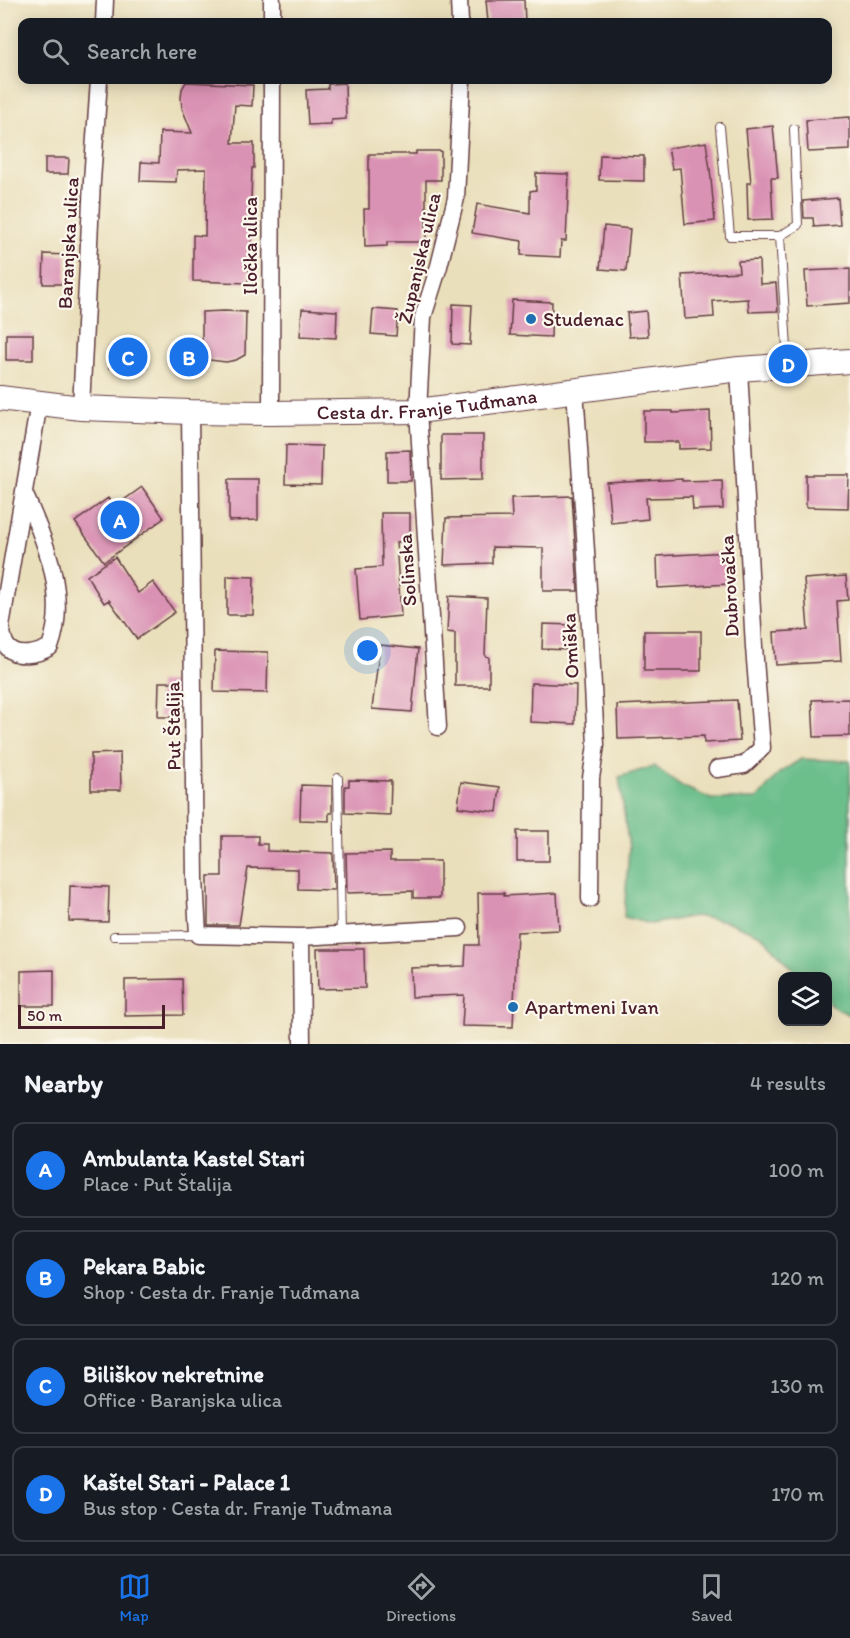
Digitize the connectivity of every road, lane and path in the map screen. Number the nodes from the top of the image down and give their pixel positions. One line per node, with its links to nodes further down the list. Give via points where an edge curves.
1 (105, 0): 4 (street)
2 (272, 0): 5 (street)
3 (459, 0): 6 (street)
4 (104, 18)
5 (272, 18)
6 (460, 18)
7 (99, 84): 19 (street, Baranjska ulica)
8 (272, 84): 22 (street, Iločka ulica)
9 (462, 84): 20 (street, Županjska ulica, via 456,198 423,317)
10 (720, 127): 12 (lane, via 730,236)
11 (794, 129): 12 (lane, via 798,225)
12 (780, 236): 14 (lane)
13 (850, 361): 14 (main road, Cesta dr. Franje Tuđmana)
14 (788, 364): 15 (main road, Cesta dr. Franje Tuđmana)
15 (739, 369): 16 (main road, Cesta dr. Franje Tuđmana); 25 (street, Dubrovačka, via 762,748 744,765)
16 (575, 390): 20 (main road, Cesta dr. Franje Tuđmana); 27 (street, Omiška, via 596,744 591,778)
17 (0, 398): 18 (main road, Cesta dr. Franje Tuđmana)
18 (39, 403): 19 (main road, Cesta dr. Franje Tuđmana); 23 (street)
19 (81, 408): 21 (main road, Cesta dr. Franje Tuđmana)
20 (418, 411): 22 (main road, Cesta dr. Franje Tuđmana); 24 (street, Solinska)
21 (190, 412): 22 (main road, Cesta dr. Franje Tuđmana); 29 (street, Put Štalija)
22 (271, 413)
23 (24, 493): 23 (street, via 1,626 6,646 21,654 38,654 50,647 56,631 56,590 46,547)
24 (438, 727)
25 (717, 769)
26 (338, 778): 30 (lane)
27 (590, 899)
28 (459, 928): 30 (street)
29 (198, 935): 31 (lane); 32 (street)
30 (341, 935): 32 (street)
31 (114, 936)
32 (302, 937): 33 (street)
33 (302, 1044)

